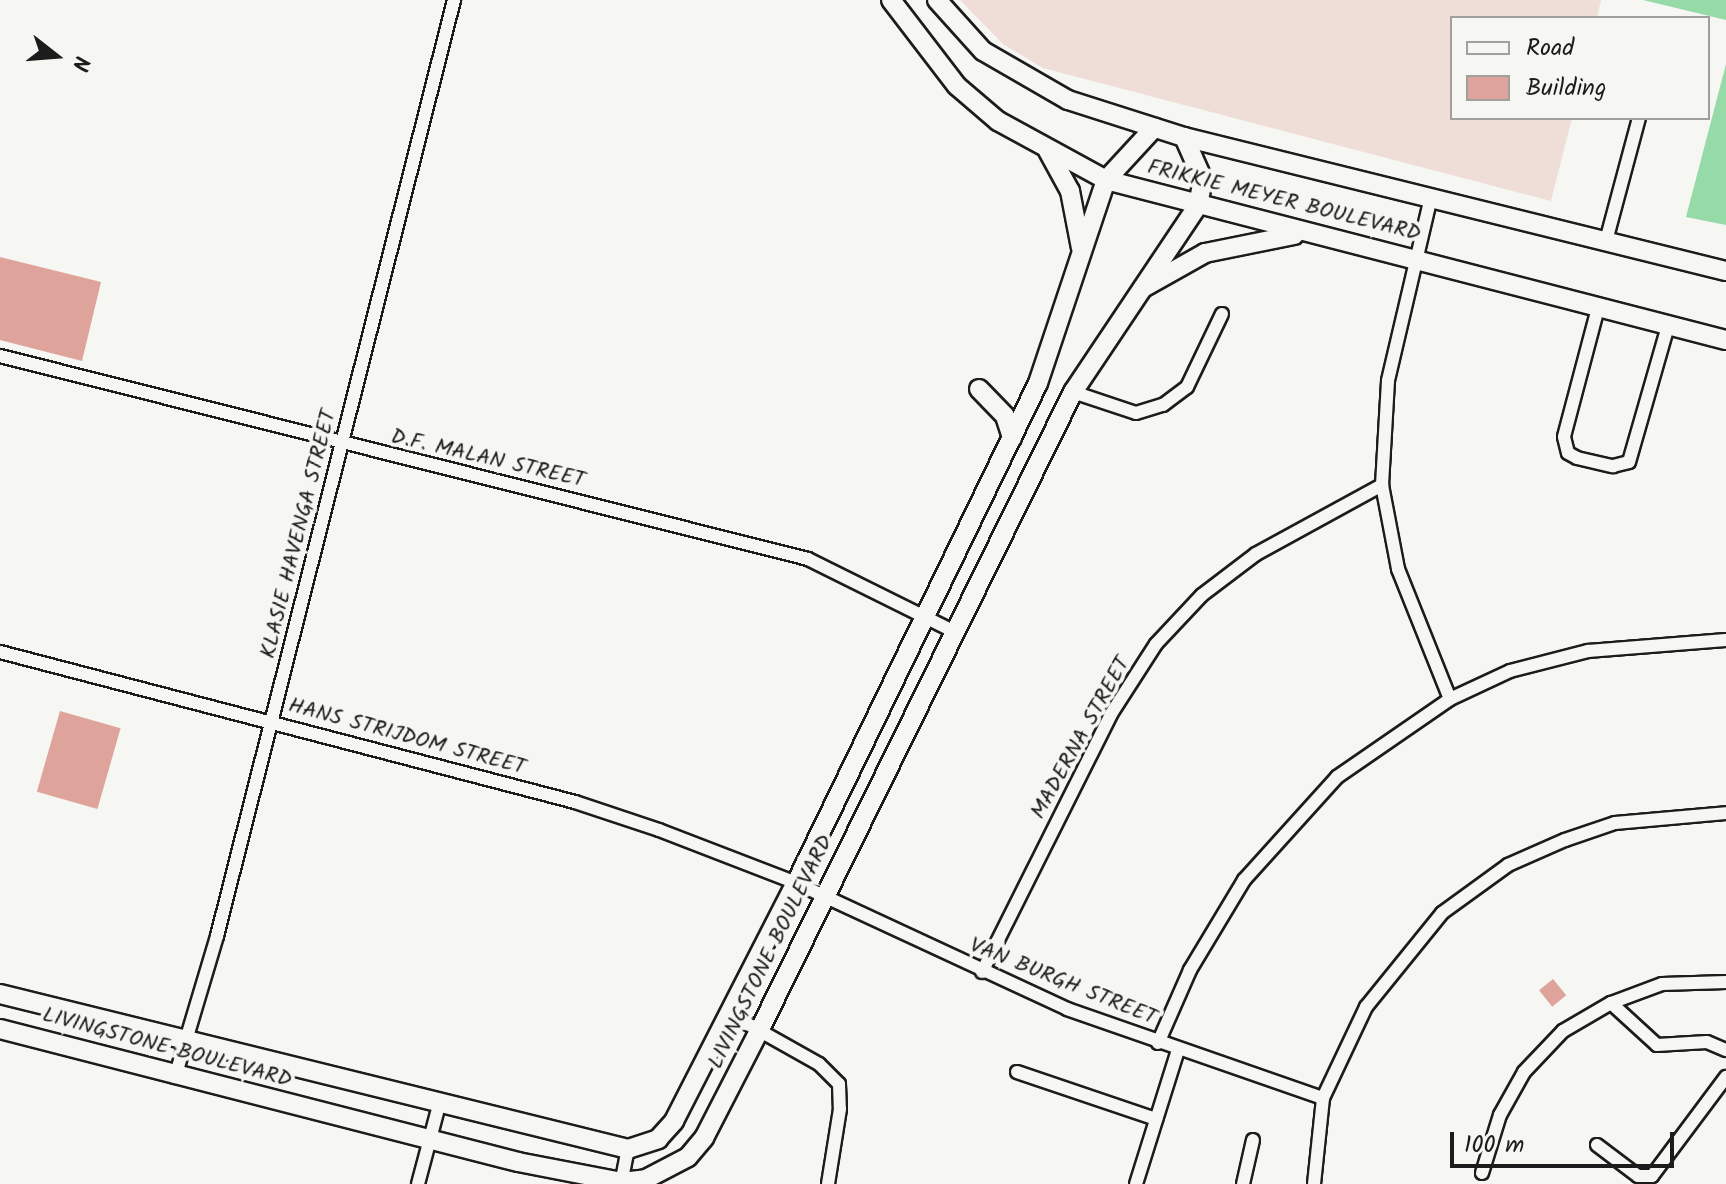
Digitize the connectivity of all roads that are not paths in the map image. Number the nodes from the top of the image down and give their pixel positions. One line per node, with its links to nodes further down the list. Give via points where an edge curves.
1 (454, 0): 25 (street, KLASIE HAVENGA STREET)
2 (891, 0): 7 (street, FRIKKIE MEYER BOULEVARD, via 957,86 998,121)
3 (937, 0): 5 (street, FRIKKIE MEYER BOULEVARD, via 983,51 1022,77 1068,100)
4 (1638, 120): 12 (street)
5 (1154, 128): 6 (street, FRIKKIE MEYER BOULEVARD); 8 (street, LIVINGSTONE BOULEVARD)
6 (1184, 137): 9 (street, FRIKKIE MEYER BOULEVARD); 10 (street, via 1203,180)
7 (1048, 151): 8 (street, FRIKKIE MEYER BOULEVARD); 13 (street, via 1070,191)
8 (1106, 180): 10 (street, FRIKKIE MEYER BOULEVARD); 13 (street, LIVINGSTONE BOULEVARD)
9 (1431, 197): 12 (street, FRIKKIE MEYER BOULEVARD); 14 (street)
10 (1198, 205): 11 (street, FRIKKIE MEYER BOULEVARD); 16 (street, LIVINGSTONE BOULEVARD)
11 (1305, 233): 14 (street, FRIKKIE MEYER BOULEVARD); 16 (street, via 1205,253)
12 (1606, 241): 15 (street, FRIKKIE MEYER BOULEVARD)
13 (1082, 255): 24 (street, LIVINGSTONE BOULEVARD, via 1038,383)
14 (1417, 261): 17 (street, FRIKKIE MEYER BOULEVARD); 26 (street, via 1388,381)
15 (1726, 271)
16 (1134, 294): 23 (street, LIVINGSTONE BOULEVARD)
17 (1598, 308): 19 (street, FRIKKIE MEYER BOULEVARD); 19 (street, via 1564,437 1568,453 1577,458 1613,466 1629,462)
18 (1222, 314): 23 (street, via 1187,387 1163,405 1136,413)
19 (1668, 326): 20 (street, FRIKKIE MEYER BOULEVARD)
20 (1726, 340)
21 (0, 356): 25 (street, D.F. MALAN STREET)
22 (979, 389): 24 (street, via 1005,416)
23 (1073, 392): 28 (street, LIVINGSTONE BOULEVARD)
24 (1012, 438): 27 (street, LIVINGSTONE BOULEVARD)
25 (342, 446): 27 (street, D.F. MALAN STREET, via 808,559); 32 (street, KLASIE HAVENGA STREET)
26 (1382, 485): 31 (street, via 1398,569); 36 (street, MADERNA STREET, via 1256,554 1202,595 1156,644 1111,714)
27 (924, 618): 28 (street, D.F. MALAN STREET); 34 (street, LIVINGSTONE BOULEVARD)
28 (955, 632): 35 (street, LIVINGSTONE BOULEVARD)
29 (1726, 640): 31 (street, via 1588,651 1510,671)
30 (0, 652): 32 (street, HANS STRIJDOM STREET)
31 (1450, 699): 44 (street, via 1337,777 1244,880 1190,970)
32 (272, 722): 34 (street, HANS STRIJDOM STREET, via 575,802); 43 (street, KLASIE HAVENGA STREET)
33 (1726, 813): 50 (street, via 1615,823 1508,865 1442,913 1366,1007)
34 (796, 883): 35 (street, VAN BURGH STREET); 40 (street, LIVINGSTONE BOULEVARD)
35 (825, 897): 36 (street, VAN BURGH STREET); 42 (street, LIVINGSTONE BOULEVARD)
36 (982, 972): 44 (street, VAN BURGH STREET)
37 (1726, 982): 39 (street, via 1662,984)
38 (0, 994): 43 (street, LIVINGSTONE BOULEVARD)
39 (1611, 1003): 46 (street, via 1657,1045 1707,1042); 57 (street, via 1563,1031 1524,1072 1500,1115)
40 (730, 1014): 42 (street); 56 (street, LIVINGSTONE BOULEVARD, via 666,1132)
41 (0, 1029): 48 (street, LIVINGSTONE BOULEVARD)
42 (760, 1029): 58 (street, LIVINGSTONE BOULEVARD, via 704,1138 688,1157 646,1179); 60 (street, via 819,1064 839,1084)
43 (189, 1042): 48 (street, KLASIE HAVENGA STREET); 51 (street, LIVINGSTONE BOULEVARD)
44 (1158, 1043): 45 (street, VAN BURGH STREET)
45 (1178, 1050): 50 (street, VAN BURGH STREET); 52 (street)
46 (1726, 1050)
47 (1017, 1072): 52 (street)
48 (175, 1077): 53 (street, LIVINGSTONE BOULEVARD)
49 (1726, 1077): 55 (street, via 1652,1176 1638,1176)
50 (1323, 1098): 63 (street)
51 (439, 1105): 53 (street); 56 (street, LIVINGSTONE BOULEVARD)
52 (1156, 1119): 61 (street)
53 (429, 1139): 58 (street, LIVINGSTONE BOULEVARD); 59 (street)
54 (1253, 1140): 62 (street)
55 (1597, 1145)
56 (628, 1149): 58 (street)
57 (1482, 1173)
58 (622, 1183)
59 (418, 1184)
60 (828, 1184)
61 (1136, 1184)
62 (1243, 1184)
63 (1314, 1184)

